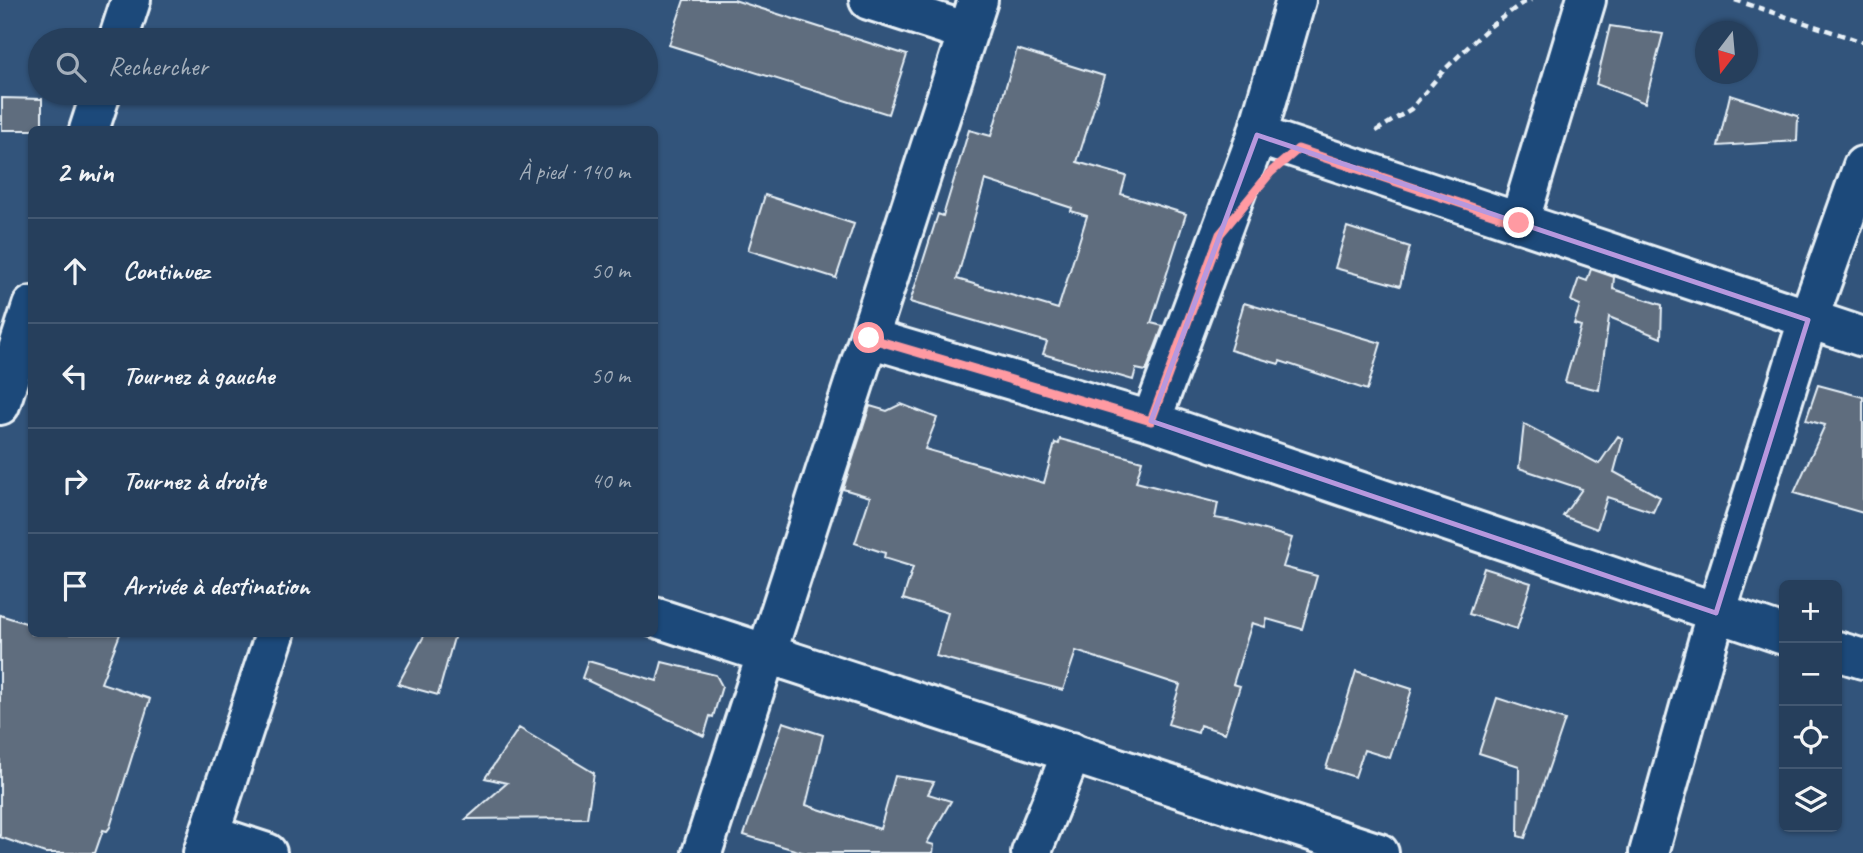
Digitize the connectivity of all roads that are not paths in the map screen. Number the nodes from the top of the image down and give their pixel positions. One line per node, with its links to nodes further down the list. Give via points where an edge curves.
1 (131, 0): 6 (street)
2 (869, 0): 5 (street)
3 (1296, 0): 9 (street)
4 (1586, 0): 11 (street)
5 (973, 16): 15 (street)
6 (122, 28)
7 (96, 105): 8 (street)
8 (90, 126)
9 (1257, 135): 11 (street); 18 (street)
10 (1863, 166): 13 (street)
11 (1519, 223): 13 (street)
12 (28, 318): 16 (street)
13 (1808, 320): 14 (street); 19 (street)
14 (1863, 337)
15 (869, 338): 18 (street); 23 (street)
16 (0, 404): 17 (street)
17 (28, 413)
18 (1151, 421): 19 (street)
19 (1716, 613): 21 (street); 32 (street)
20 (658, 618): 23 (street)
21 (1779, 633)
22 (274, 637): 27 (street)
23 (767, 653): 26 (street); 29 (street)
24 (1842, 653): 25 (street)
25 (1863, 659)
26 (1072, 752): 30 (street); 31 (street)
27 (206, 844): 28 (street)
28 (267, 853)
29 (702, 853)
30 (1031, 853)
31 (1379, 853)
32 (1649, 853)

